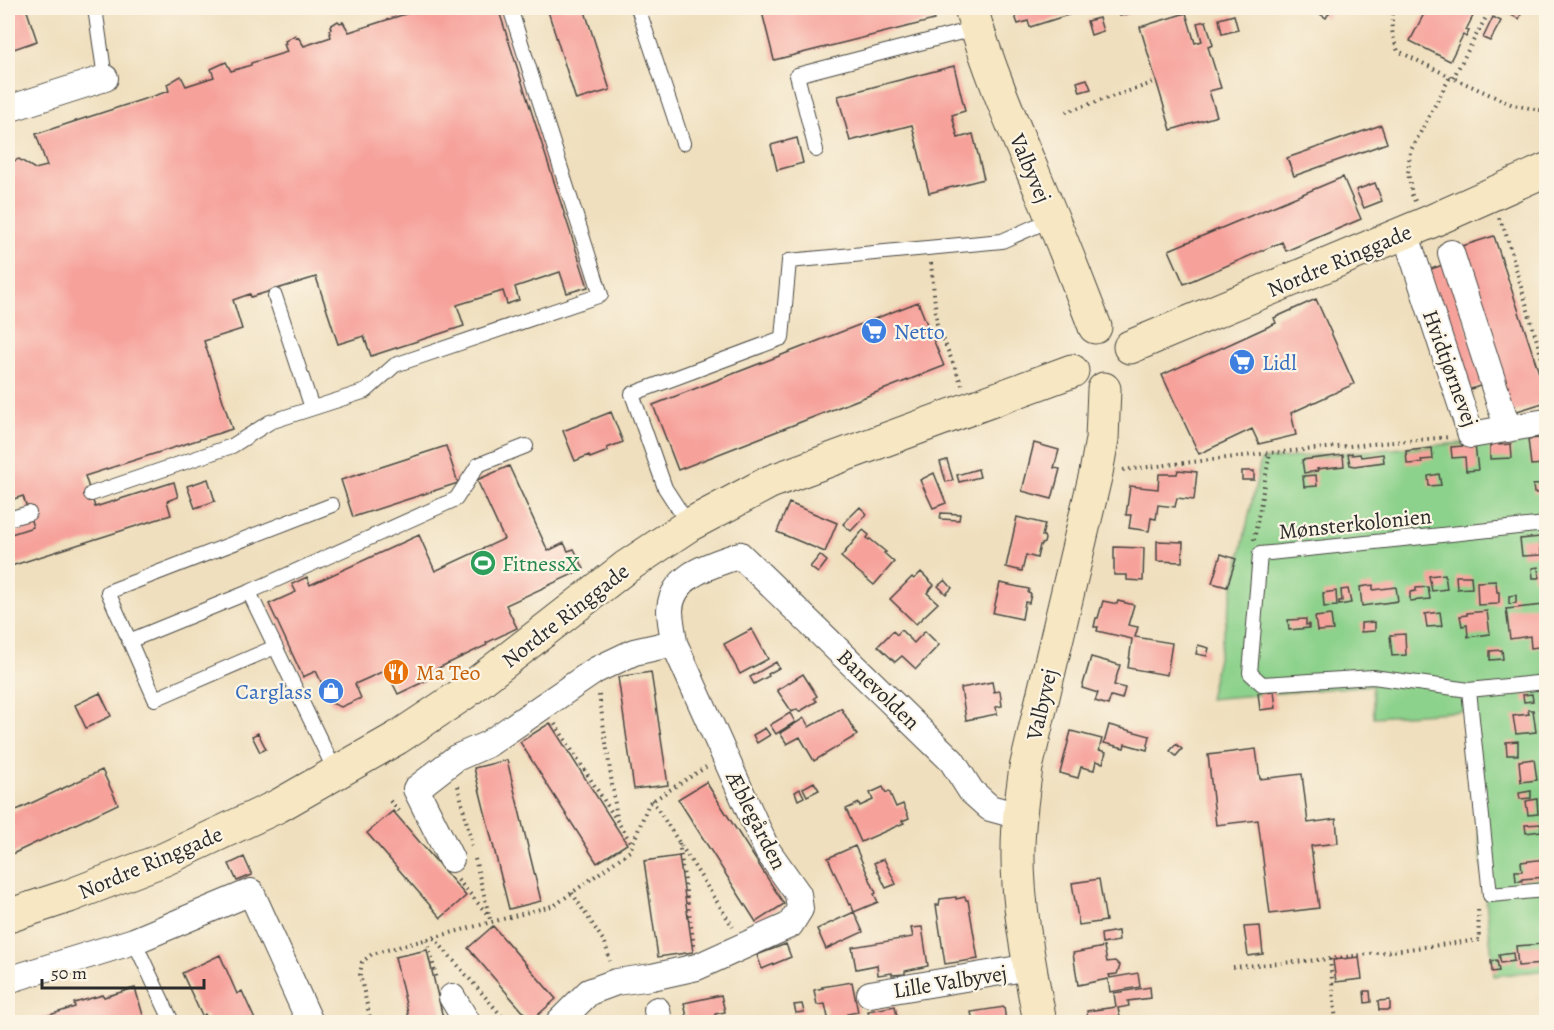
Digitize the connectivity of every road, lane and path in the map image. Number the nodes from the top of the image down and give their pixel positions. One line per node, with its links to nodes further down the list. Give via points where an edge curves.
1 (95, 8): 8 (lane)
2 (510, 8): 27 (lane, via 602,295 395,365 366,391)
3 (638, 8): 13 (lane)
4 (1395, 8): 7 (path, via 1392,36 1398,51)
5 (1491, 8): 7 (path)
6 (974, 18): 14 (lane, via 797,75); 16 (street, Valbyvej)
7 (1452, 77): 11 (path, via 1513,105); 17 (path, via 1410,152 1407,173)
8 (105, 78): 10 (street)
9 (1153, 83): 12 (path)
10 (8, 109)
11 (1546, 111)
12 (1066, 112)
13 (683, 143)
14 (816, 150)
15 (1546, 170): 17 (street, Nordre Ringgade)
16 (1052, 219): 19 (lane, via 1002,241); 22 (street, Valbyvej)
17 (1415, 228): 23 (street, Nordre Ringgade); 31 (street, Hvidtjørnevej)
18 (1505, 231): 25 (path)
19 (929, 248): 28 (path, via 937,324); 40 (lane, via 789,261 782,338 632,394 665,488)
20 (1451, 253): 30 (street)
21 (275, 296): 27 (lane)
22 (1095, 327): 23 (street, via 1113,329 1124,336); 24 (street, via 1072,343)
23 (1130, 347): 26 (street, via 1132,361 1127,374)
24 (1072, 371): 26 (street, via 1085,385); 28 (street, Nordre Ringgade)
25 (1546, 372)
26 (1104, 389): 34 (street, Valbyvej)
27 (312, 408): 35 (lane, via 270,422 232,446)
28 (972, 408): 40 (street, Nordre Ringgade, via 770,482)
29 (1546, 422): 30 (street, Hvidtjørnevej)
30 (1508, 429): 31 (street, Hvidtjørnevej)
31 (1471, 435): 33 (path)
32 (526, 446): 43 (lane, via 478,465 456,499)
33 (1270, 453): 34 (path); 41 (path, via 1254,540)
34 (1096, 473): 54 (street, Valbyvej, via 1026,768)
35 (91, 494)
36 (332, 505): 44 (lane, via 108,592)
37 (29, 513): 38 (lane)
38 (8, 519)
39 (1546, 524): 41 (lane, Mønsterkolonien)
40 (689, 525): 52 (street, Nordre Ringgade, via 626,567 463,694)
41 (1260, 554): 49 (lane, Mønsterkolonien, via 1250,673 1262,684 1373,677)
42 (740, 555): 45 (street, Æblegården, via 681,582 671,601); 54 (street, Banevolden, via 952,761 971,791 990,808)
43 (249, 592): 44 (lane); 46 (lane)
44 (129, 641): 46 (lane, via 155,699)
45 (674, 643): 47 (street, via 634,652); 51 (street, Æblegården)
46 (275, 647): 52 (lane)
47 (596, 670): 50 (street); 55 (path)
48 (1546, 682): 49 (lane, Mønsterkolonien)
49 (1469, 690): 61 (lane)
50 (544, 706): 55 (path); 58 (street, via 488,744 456,758 416,789)
51 (725, 755): 53 (path); 64 (street, Æblegården, via 767,850 798,894 800,909 790,925)
52 (336, 773): 62 (street, Nordre Ringgade, via 278,806 165,859)
53 (652, 800): 56 (path); 57 (path)
54 (1019, 816): 67 (street, Valbyvej, via 1020,897)
55 (618, 822): 57 (path)
56 (679, 841): 64 (path); 66 (path)
57 (632, 845): 60 (path, via 630,851)
58 (451, 859)
59 (1546, 890): 61 (lane)
60 (572, 893): 70 (path, via 605,943); 75 (path, via 555,905 372,954 362,962 360,975)
61 (1490, 895): 65 (path, via 1478,896 1479,940)
62 (8, 916)
63 (134, 942): 69 (street); 73 (lane); 74 (street, via 251,892)
64 (745, 945): 66 (street, Æblegården)
65 (1330, 959): 68 (path); 79 (path)
66 (697, 967): 70 (street, Æblegården)
67 (1030, 967): 71 (street, Lille Valbyvej); 78 (street, Valbyvej)
68 (1233, 967)
69 (8, 980)
70 (616, 982): 77 (street, Æblegården, via 589,992)
71 (870, 994)
72 (452, 997): 76 (street)
73 (172, 1023)
74 (310, 1023)
75 (372, 1023)
76 (467, 1023)
77 (559, 1023)
78 (1040, 1023)
79 (1336, 1023)

